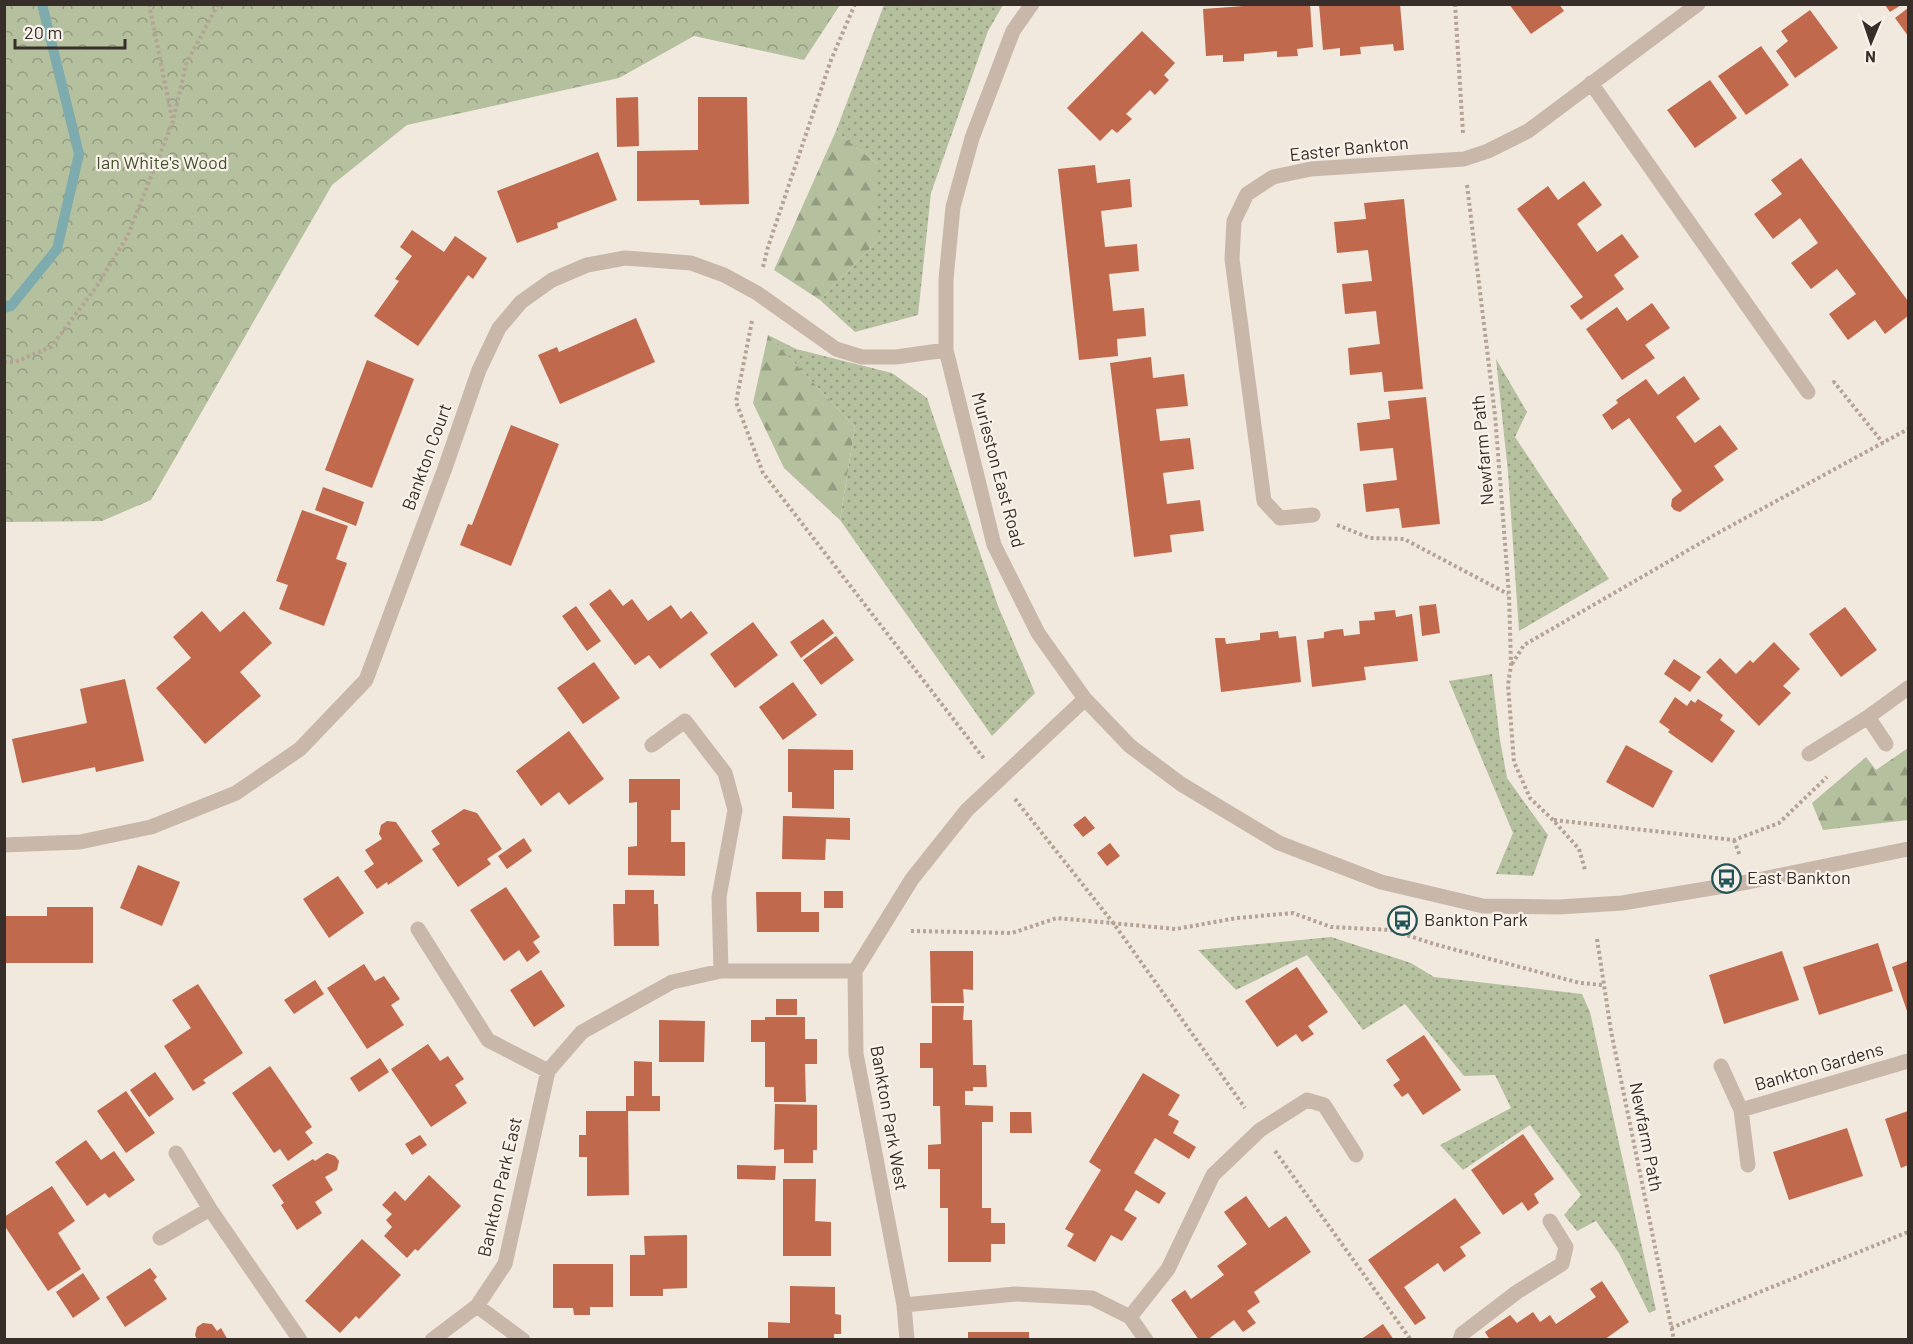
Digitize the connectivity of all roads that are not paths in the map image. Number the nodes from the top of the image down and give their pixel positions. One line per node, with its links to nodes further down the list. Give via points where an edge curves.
1 (1032, 4): 4 (street, Murieston East Road, via 1013,31 976,128 953,207 946,279)
2 (1698, 4): 3 (street, Easter Bankton)
3 (1591, 83): 5 (street); 6 (street, Easter Bankton, via 1528,131 1464,159 1311,169 1273,177 1247,194 1234,221 1232,259 1264,501 1280,518)
4 (946, 350): 8 (street, Murieston East Road, via 994,545 1038,633); 13 (street, Bankton Court, via 862,357 836,349 757,293 691,263 625,258 586,265 552,280 520,302 499,328 479,370 366,680 300,749 236,793 151,827 80,842)
5 (1808, 392)
6 (1313, 515)
7 (1908, 688): 9 (street)
8 (1085, 699): 14 (street, Murieston East Road, via 1130,746 1173,778 1279,843 1381,882 1483,906 1622,903); 17 (street, via 967,810 912,879)
9 (1868, 717): 10 (street); 12 (street)
10 (1886, 744)
11 (652, 745): 16 (street, via 685,721 725,773 735,810 719,897)
12 (1809, 754)
13 (4, 845)
14 (1908, 849)
15 (418, 928): 20 (street, via 488,1040)
16 (721, 971): 17 (street, Bankton Park East); 20 (street, Bankton Park East, via 672,982 582,1032)
17 (855, 971): 29 (street, Bankton Park West, via 856,1054)
18 (1908, 1061): 21 (street, Bankton Gardens)
19 (1720, 1066): 21 (street, Bankton Gardens)
20 (548, 1071): 28 (street, Bankton Park East, via 504,1264)
21 (1741, 1110): 24 (street, Bankton Gardens)
22 (176, 1153): 25 (street)
23 (1356, 1155): 30 (street, via 1324,1105 1307,1100 1260,1130 1213,1175 1167,1269)
24 (1748, 1165)
25 (210, 1209): 27 (street); 31 (street)
26 (1550, 1221): 36 (street, via 1566,1247 1562,1264 1517,1292 1462,1334)
27 (160, 1238)
28 (477, 1305): 32 (street, Bankton Park East); 33 (street)
29 (904, 1305): 30 (street, via 1015,1294 1092,1298); 34 (street, Bankton Park West)
30 (1130, 1317): 35 (street)
31 (300, 1340)
32 (432, 1340)
33 (523, 1340)
34 (907, 1340)
35 (1146, 1340)
36 (1460, 1340)

